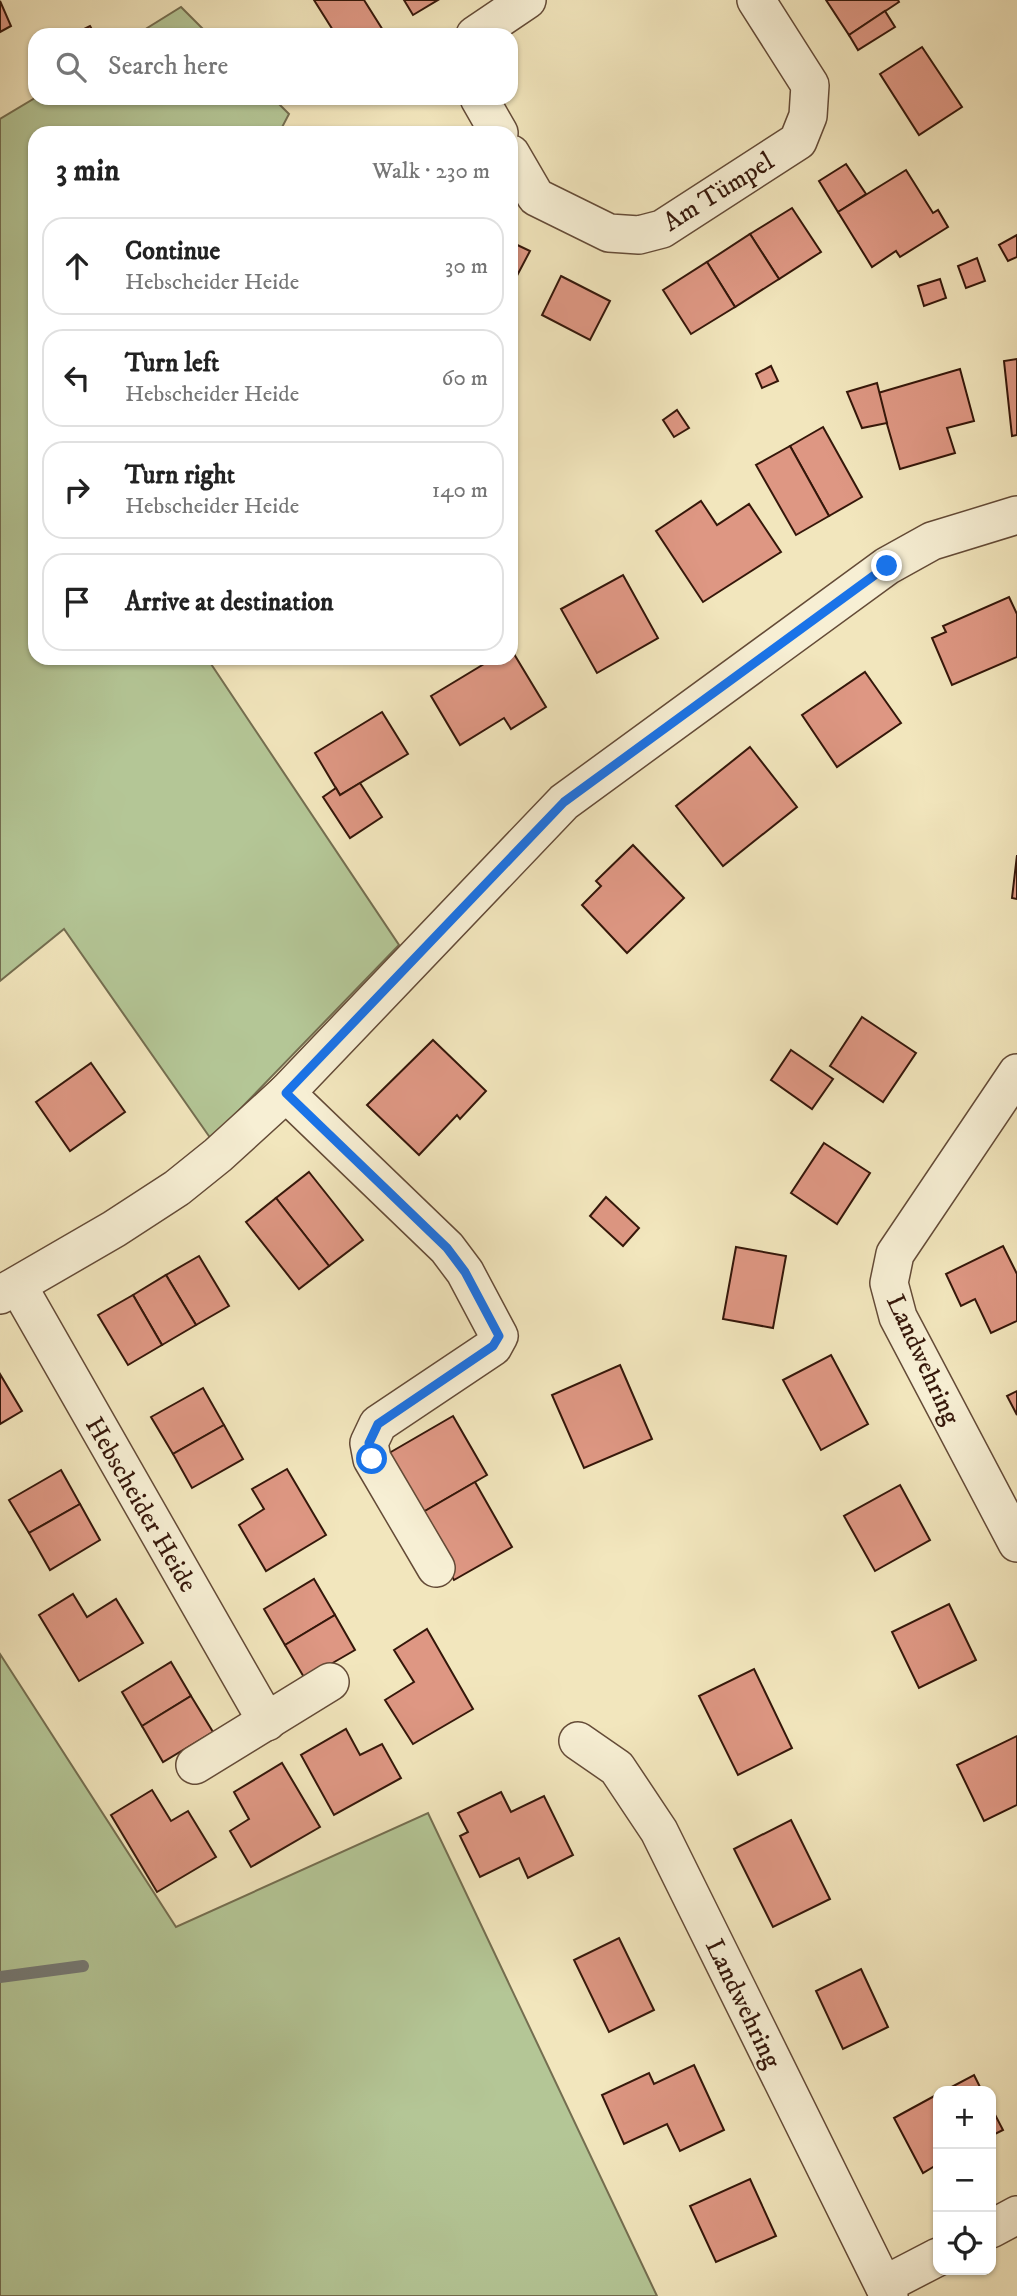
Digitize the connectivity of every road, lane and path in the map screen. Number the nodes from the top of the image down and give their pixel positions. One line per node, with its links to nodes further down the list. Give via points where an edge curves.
1 (527, 0): 3 (street)
2 (756, 0): 6 (street, Am Tümpel, via 810,85 808,116 798,141 662,229 639,235 609,233 536,197)
3 (485, 28)
4 (483, 105): 5 (street)
5 (495, 126)
6 (518, 166)
7 (1017, 515): 9 (street, Hebscheider Heide, via 932,541 887,566 564,802)
8 (1017, 1073): 11 (street, Landwehring, via 895,1254 889,1283 898,1317)
9 (286, 1093): 10 (street, Hebscheider Heide, via 177,1188); 12 (street, via 447,1248 499,1336 493,1346 378,1424 369,1443 372,1459)
10 (9, 1291): 14 (street, Hebscheider Heide)
11 (1017, 1543)
12 (436, 1568)
13 (330, 1682): 14 (street)
14 (267, 1722): 16 (street)
15 (578, 1741): 20 (street, Landwehring, via 617,1768 659,1831)
16 (195, 1765)
17 (1017, 2215): 18 (street)
18 (996, 2226)
19 (933, 2259): 20 (street, Landwehring)
20 (886, 2291)

